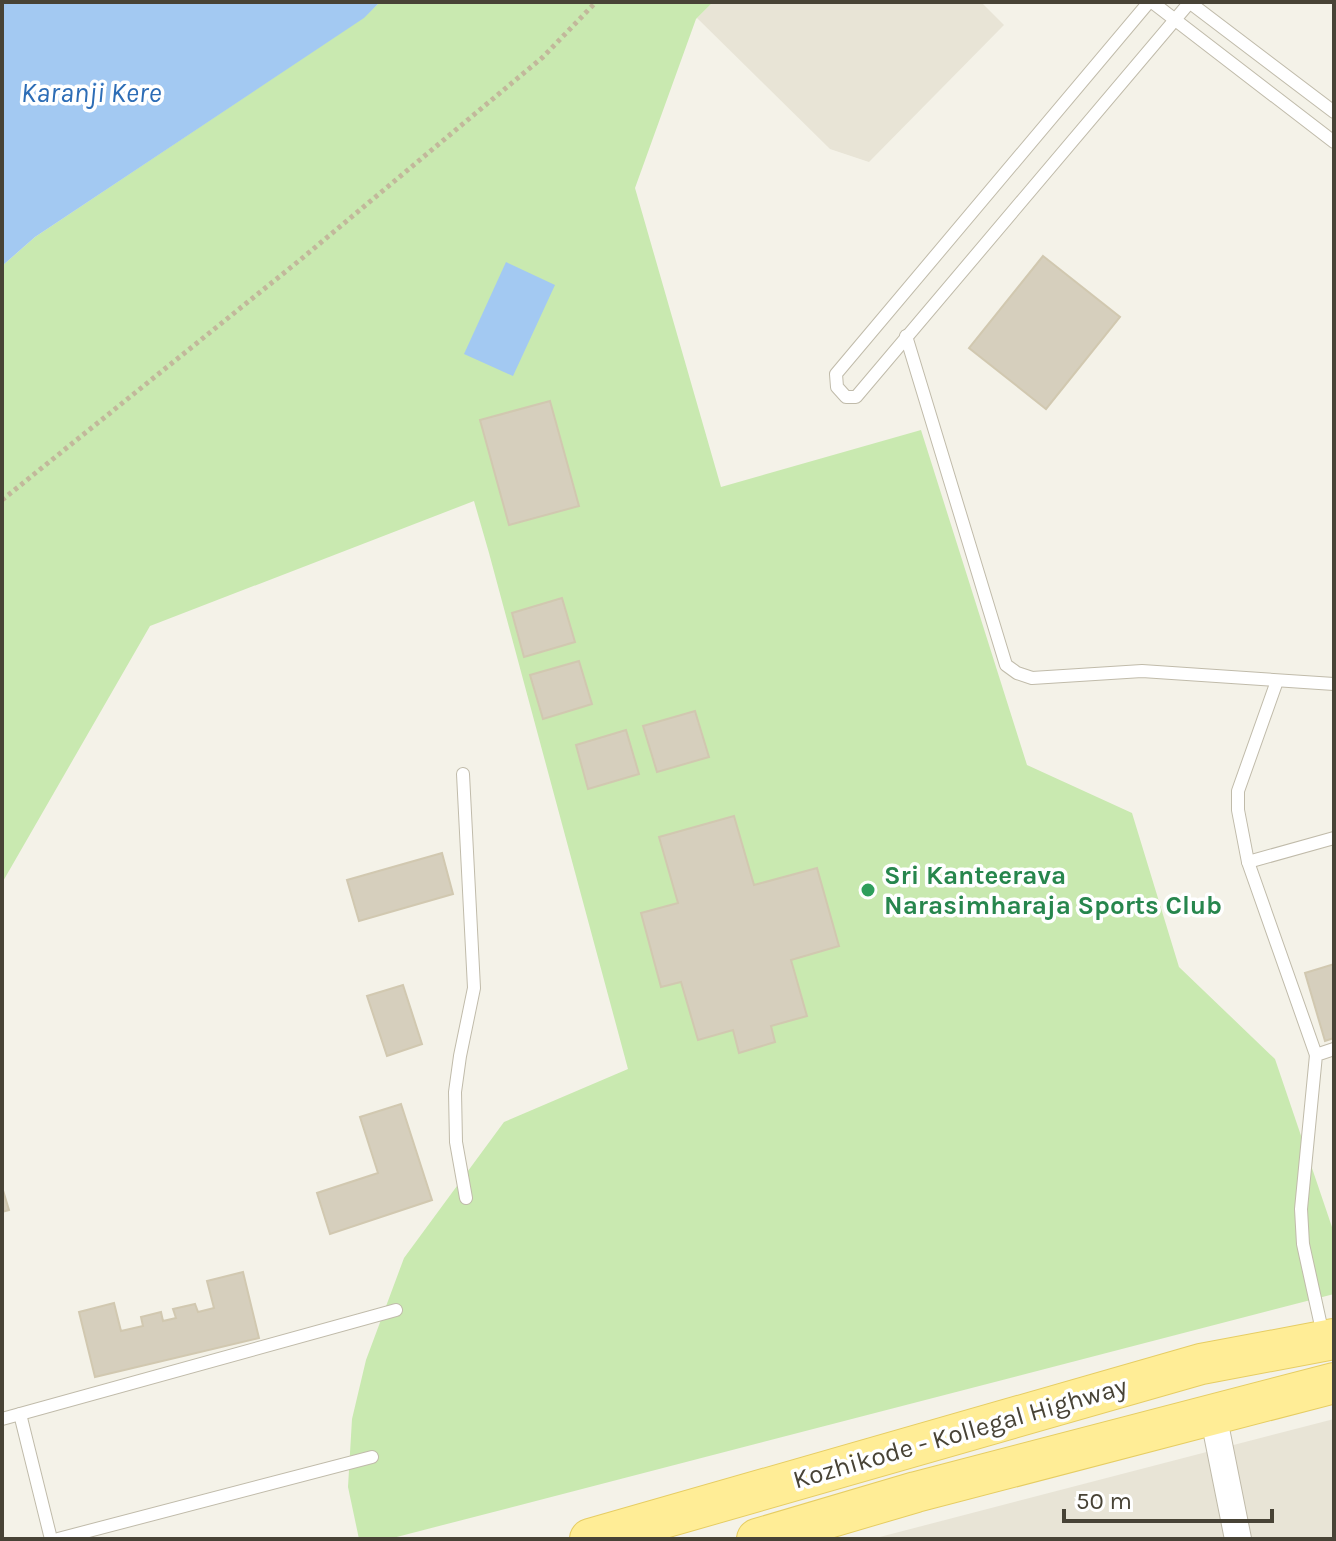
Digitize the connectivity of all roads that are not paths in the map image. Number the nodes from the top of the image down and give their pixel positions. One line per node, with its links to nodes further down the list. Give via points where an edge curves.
1 (1150, 2): 3 (lane); 6 (lane, via 836,374 837,387 846,397 856,397)
2 (1190, 2): 3 (lane); 4 (lane)
3 (1175, 20): 5 (lane); 6 (lane)
4 (1334, 112)
5 (1334, 142)
6 (906, 336): 7 (lane, via 1006,665 1032,678 1142,671)
7 (1277, 681): 8 (lane); 11 (lane, via 1238,791)
8 (1334, 684)
9 (463, 774): 14 (lane, via 474,988 455,1092 456,1142)
10 (1334, 838): 11 (lane)
11 (1248, 862): 13 (lane)
12 (1334, 1049): 13 (lane)
13 (1316, 1055): 16 (lane, via 1301,1209 1303,1244)
14 (466, 1198)
15 (396, 1310): 18 (lane)
16 (1329, 1341): 24 (main road, Kozhikode - Kollegal Highway, via 1201,1364)
17 (1334, 1383): 19 (main road, Kozhikode - Kollegal Highway)
18 (20, 1414): 20 (lane); 22 (lane)
19 (1213, 1414): 25 (main road, Kozhikode - Kollegal Highway); 26 (street)
20 (2, 1419)
21 (372, 1457): 23 (lane)
22 (51, 1539)
23 (58, 1539)
24 (590, 1539)
25 (757, 1539)
26 (1238, 1539)

